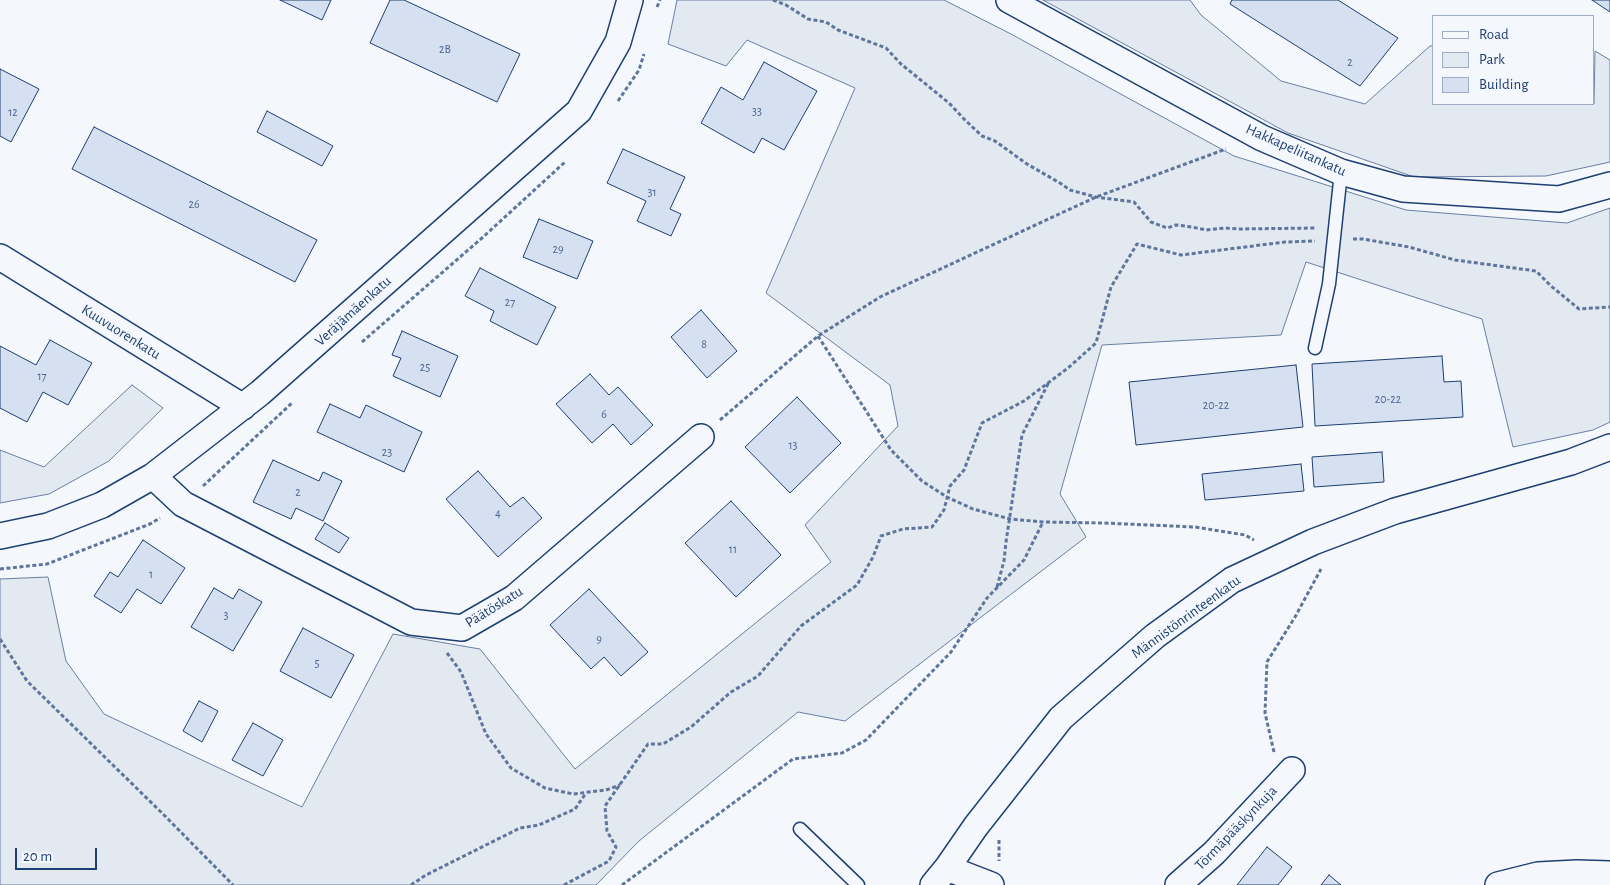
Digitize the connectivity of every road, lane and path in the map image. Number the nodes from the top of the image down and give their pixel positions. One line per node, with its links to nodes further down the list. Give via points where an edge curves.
1 (630, 0): 15 (street, Veräjämäenkatu, via 618,42 579,110)
2 (774, 0): 7 (path, via 808,19 826,22 838,30 886,48 982,136 995,141 1070,190)
3 (1009, 0): 4 (street, Hakkapeliitankatu)
4 (1262, 138): 5 (street, Hakkapeliitankatu); 7 (path)
5 (1342, 172): 6 (street, Hakkapeliitankatu, via 1403,189 1559,199); 8 (lane)
6 (1610, 185)
7 (1096, 197): 8 (path, via 1134,202 1151,222 1167,228 1176,225 1206,230); 12 (path, via 880,297)
8 (1335, 227): 9 (lane)
9 (1334, 240): 11 (path, via 1363,239 1455,260 1536,271 1579,309); 13 (lane, via 1329,284); 14 (path, via 1285,242 1181,255 1137,244 1111,286 1096,343)
10 (0, 256): 15 (street, Kuuvuorenkatu)
11 (1610, 307)
12 (818, 336): 16 (path); 19 (path, via 891,450 922,481)
13 (1315, 348)
14 (1050, 382): 19 (path, via 1024,401 982,423 964,470 950,486); 20 (path, via 1022,435)
15 (243, 406): 18 (street, Veräjämäenkatu)
16 (701, 437): 26 (street, Päätöskatu, via 514,598 462,628)
17 (1610, 447): 23 (street, Männistönrinteenkatu, via 1571,462 1395,511)
18 (152, 476): 22 (street, Veräjämäenkatu, via 102,505 48,526); 26 (street, Päätöskatu, via 183,504)
19 (947, 497): 20 (path, via 973,509); 29 (path, via 944,510 932,527 903,529 881,536 857,585 801,626 758,676 730,692 692,727 663,744 648,744)
20 (1010, 519): 21 (path); 25 (path)
21 (1043, 522): 23 (path, via 1195,527 1244,535 1257,541); 25 (path, via 1024,560)
22 (0, 536)
23 (1275, 560): 34 (street, Männistönrinteenkatu, via 1232,580 1155,636 1061,718)
24 (1313, 570): 28 (path, via 1322,566 1267,662 1265,713)
25 (996, 589): 39 (path, via 951,652 866,740 842,753 793,759)
26 (411, 622): 30 (path, via 437,639 461,672 486,734 511,768 545,788 573,794)
27 (0, 640): 36 (path, via 27,681)
28 (1287, 776): 41 (street, Törmäpääskynkuja, via 1214,853)
29 (620, 785): 30 (path); 38 (path, via 605,806 606,831 616,847 609,861)
30 (586, 792): 37 (path, via 576,809 539,825 520,828)
31 (800, 829): 40 (lane)
32 (999, 837): 35 (path, via 999,863)
33 (1610, 874): 42 (street, via 1538,875)
34 (940, 876): 35 (street)
35 (988, 884)
36 (233, 885)
37 (411, 885)
38 (564, 885)
39 (622, 885)
40 (858, 885)
41 (1178, 885)
42 (1498, 885)

